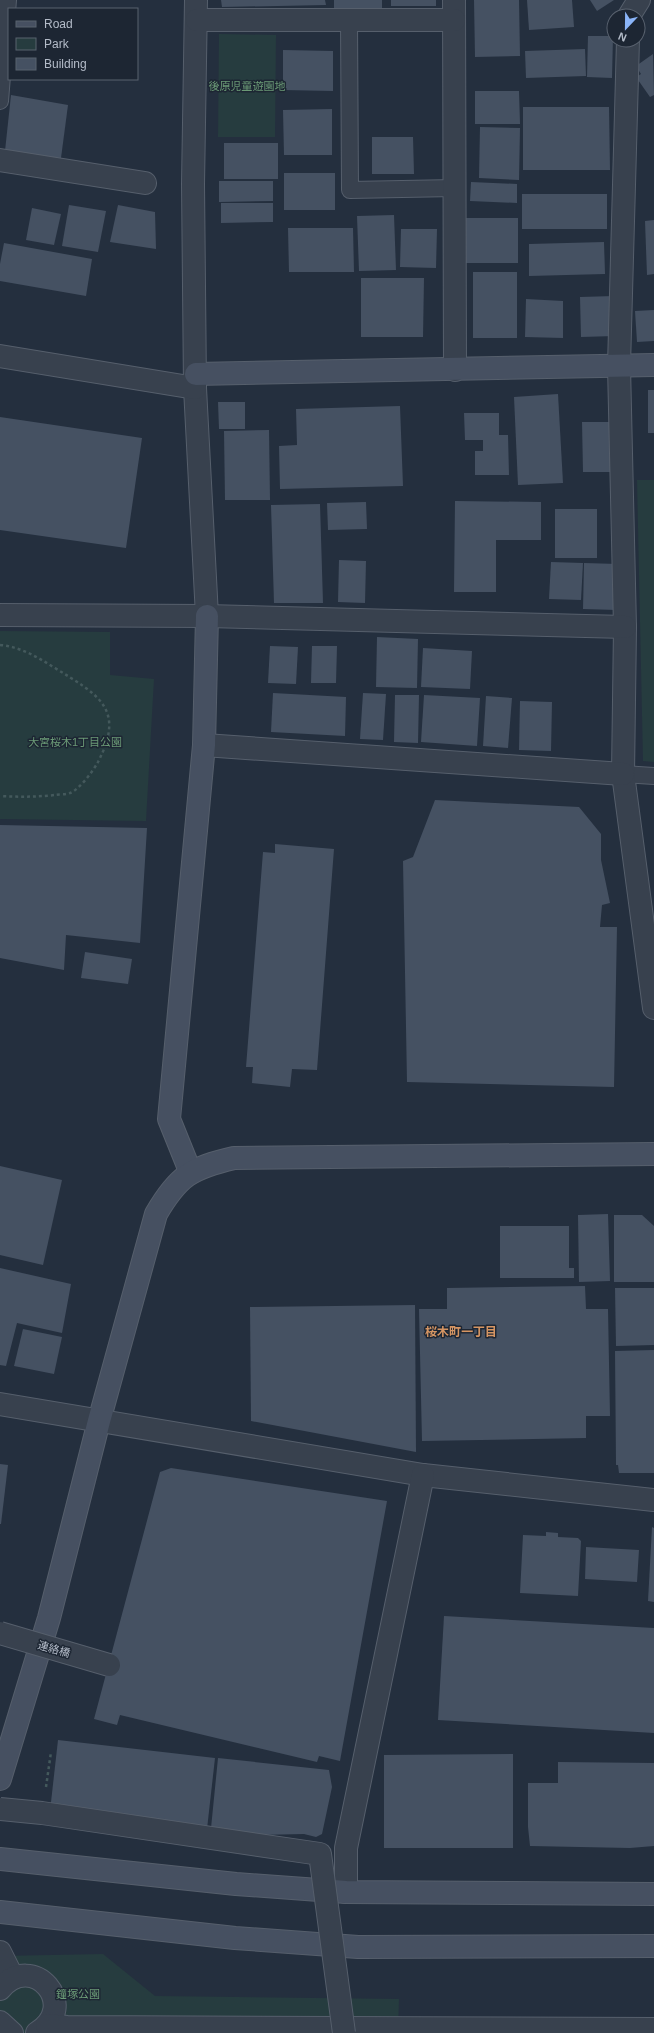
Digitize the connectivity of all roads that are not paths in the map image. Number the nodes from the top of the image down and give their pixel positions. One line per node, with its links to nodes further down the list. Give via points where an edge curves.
1 (8, 0): 6 (lane)
2 (196, 10): 4 (street); 14 (street, via 193,184)
3 (454, 10): 4 (street); 9 (street)
4 (348, 20): 9 (lane, via 350,190)
5 (628, 48): 12 (street)
6 (0, 101)
7 (0, 160): 8 (street)
8 (145, 183)
9 (454, 188): 13 (street)
10 (0, 356): 14 (street)
11 (654, 365): 12 (street)
12 (619, 366): 13 (street); 17 (street)
13 (455, 370): 14 (street)
14 (195, 381): 16 (street)
15 (0, 615): 16 (street)
16 (207, 616): 17 (street); 18 (street)
17 (625, 627): 19 (street)
18 (204, 745): 19 (street); 23 (street, via 168,1119)
19 (623, 774): 20 (lane); 21 (street)
20 (654, 776)
21 (654, 1008)
22 (654, 1154): 23 (street, via 234,1158)
23 (190, 1171): 25 (street, via 170,1191 156,1214)
24 (0, 1404): 25 (street)
25 (99, 1421): 26 (street); 30 (street, via 50,1618)
26 (423, 1475): 27 (street); 33 (street, via 346,1848)
27 (654, 1500)
28 (0, 1633): 29 (street, 連絡橋, bridge)
29 (109, 1665)
30 (0, 1779)
31 (0, 1809): 42 (street, bridge, via 320,1854)
32 (0, 1859): 33 (street, via 236,1884)
33 (346, 1892): 34 (street)
34 (654, 1894)
35 (0, 1912): 36 (street, via 235,1938 358,1947)
36 (654, 1946)
37 (0, 1952): 38 (street)
38 (6, 1984): 40 (street, via 28,1976 43,1981 48,1987 55,2006 53,2017)
39 (0, 2022): 43 (street)
40 (42, 2029): 42 (street, via 67,2027)
41 (654, 2029): 42 (street)
42 (344, 2030)
43 (12, 2033)

